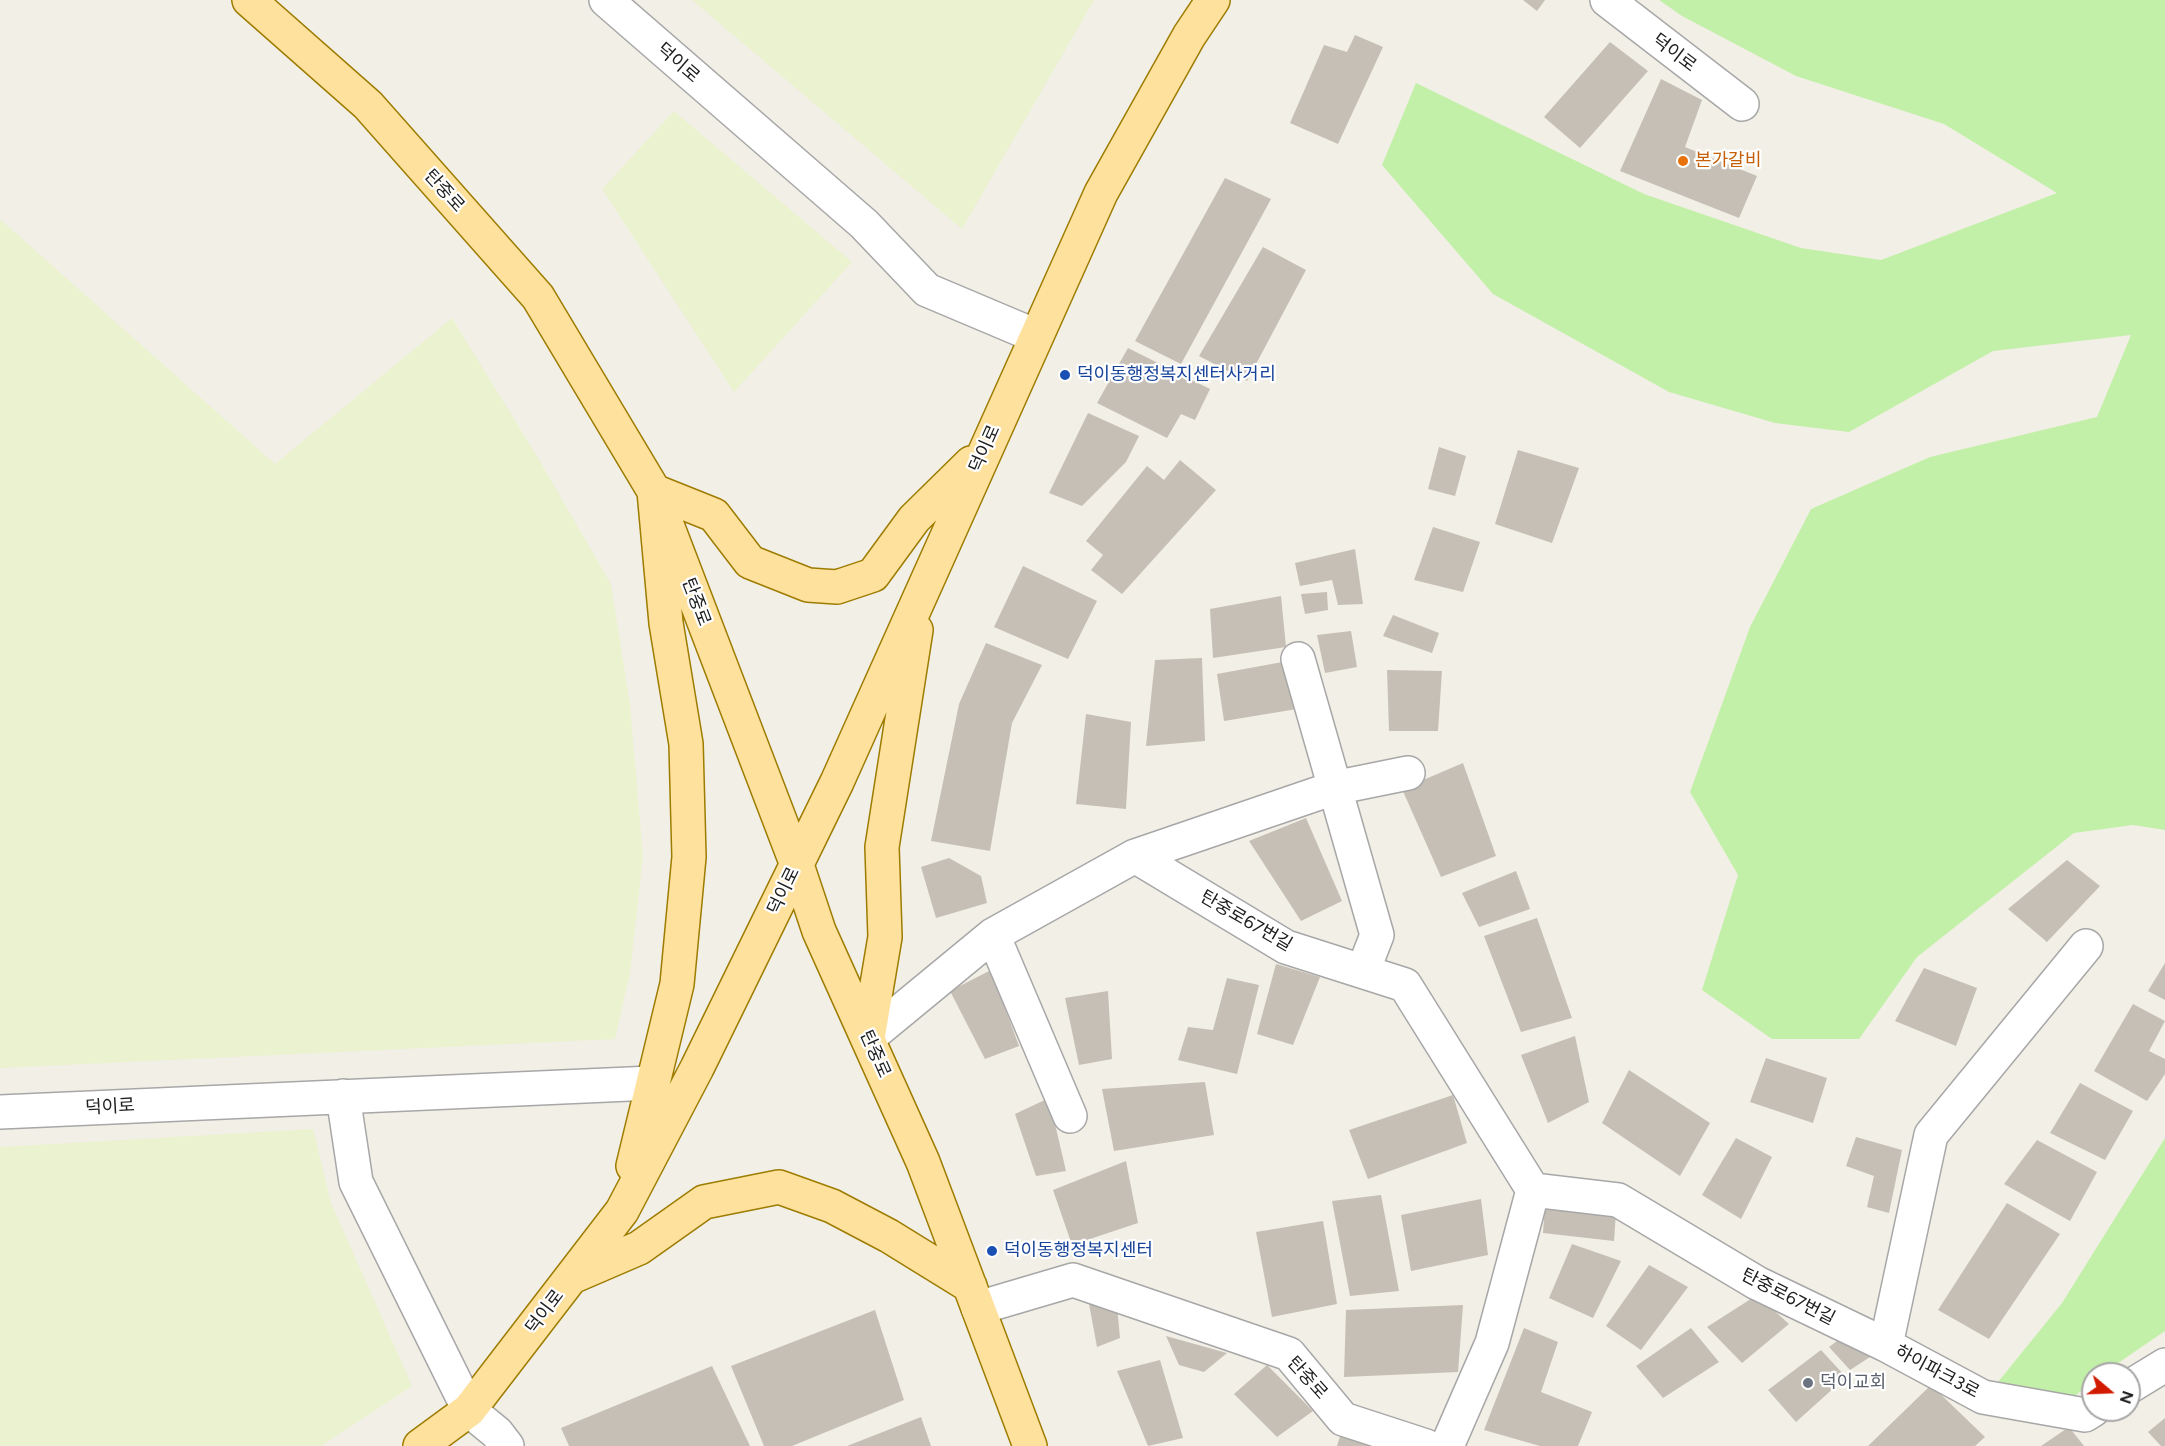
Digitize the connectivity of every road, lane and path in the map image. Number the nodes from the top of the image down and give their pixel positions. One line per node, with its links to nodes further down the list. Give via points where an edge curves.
1 (249, 0): 8 (main road, 탄중로, via 368,105 538,297)
2 (606, 0): 6 (street, 덕이로, via 864,224 927,290)
3 (1213, 0): 6 (main road, 덕이로, via 1101,193)
4 (1608, 0): 5 (street, 덕이로)
5 (1742, 104)
6 (1036, 336): 7 (main road, 덕이로)
7 (986, 448): 8 (main road, via 915,519 873,574 837,587 808,585 750,562 714,515); 9 (main road, 덕이로)
8 (654, 491): 14 (main road, 탄중로); 19 (main road, via 666,623 686,744 689,857 677,984)
9 (923, 586): 14 (main road, 덕이로); 18 (main road, via 882,847 885,937)
10 (1298, 659): 12 (street)
11 (1408, 773): 12 (street)
12 (1334, 788): 13 (street); 17 (street, via 1377,935)
13 (1135, 856): 15 (street); 17 (street, 탄중로67번길, via 1286,947)
14 (797, 865): 18 (main road, 탄중로, via 819,931); 24 (main road, 덕이로, via 698,1068)
15 (993, 934): 18 (street); 22 (street)
16 (2086, 946): 27 (street, via 1931,1135)
17 (1363, 971): 23 (street, 탄중로67번길, via 1405,985)
18 (868, 1038): 26 (main road, 탄중로, via 923,1162)
19 (652, 1083): 20 (street, 덕이로); 24 (main road)
20 (343, 1096): 21 (street, 덕이로); 30 (street, via 356,1182)
21 (0, 1112)
22 (1070, 1116)
23 (1533, 1190): 27 (street, 탄중로67번길, via 1618,1200 1757,1283); 36 (street, via 1492,1343)
24 (622, 1211): 25 (main road, 덕이로)
25 (573, 1276): 26 (main road, via 639,1248 704,1202 779,1187 832,1206 890,1236); 30 (main road, 덕이로)
26 (974, 1297): 34 (main road, 탄중로); 35 (street, 탄중로, via 1073,1280 1289,1354 1344,1419)
27 (1886, 1345): 31 (street, 하이파크3로, via 1983,1397)
28 (2165, 1365): 29 (street)
29 (2141, 1380)
30 (469, 1410): 32 (main road, 덕이로); 33 (street)
31 (2081, 1414)
32 (420, 1446)
33 (507, 1446)
34 (1030, 1446)
35 (1426, 1446)
36 (1446, 1446)

